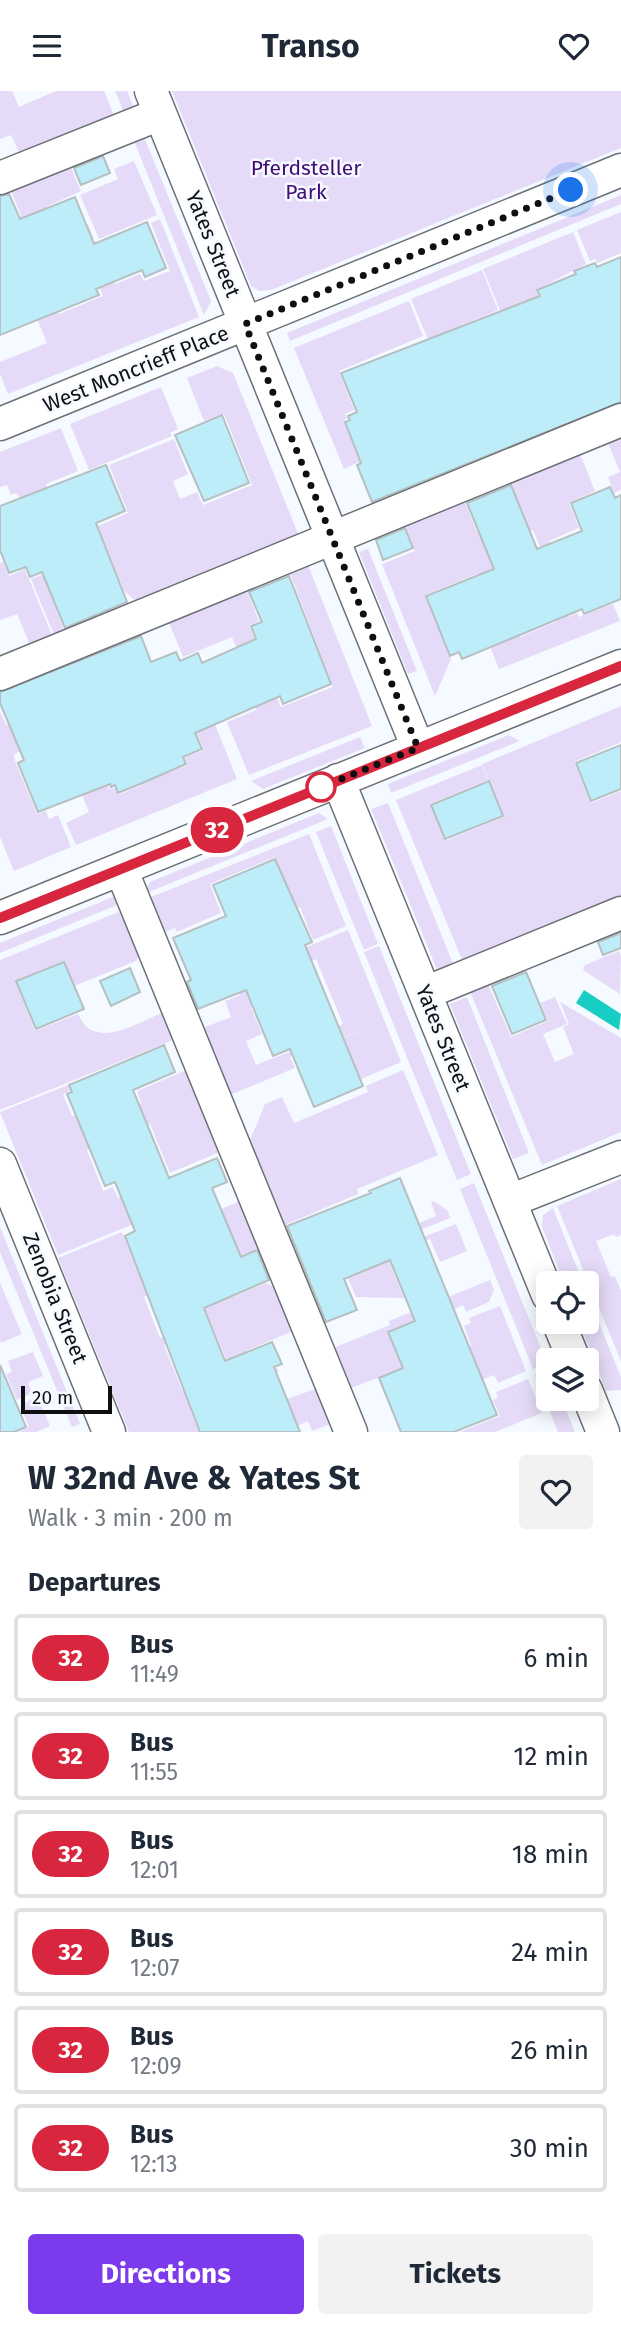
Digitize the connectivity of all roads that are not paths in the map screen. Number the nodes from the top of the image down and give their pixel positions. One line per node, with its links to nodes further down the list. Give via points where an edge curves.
1 (155, 102): 3 (street); 4 (street, Yates Street)
2 (621, 170): 4 (street, West Moncrieff Place)
3 (0, 179)
4 (245, 324): 6 (street, West Moncrieff Place); 7 (street, Yates Street)
5 (621, 420): 7 (street)
6 (0, 424)
7 (332, 538): 9 (street); 10 (street, Yates Street)
8 (621, 666): 10 (street)
9 (0, 674)
10 (418, 748): 11 (street)
11 (338, 780): 12 (street); 15 (street, Yates Street)
12 (121, 869): 14 (street); 21 (street)
13 (621, 913): 15 (street)
14 (0, 918)
15 (425, 993): 18 (street, Yates Street)
16 (621, 1157): 18 (street)
17 (0, 1164): 20 (street, Zenobia Street)
18 (510, 1201): 19 (street, Yates Street)
19 (538, 1271)
20 (109, 1432)
21 (351, 1432)

